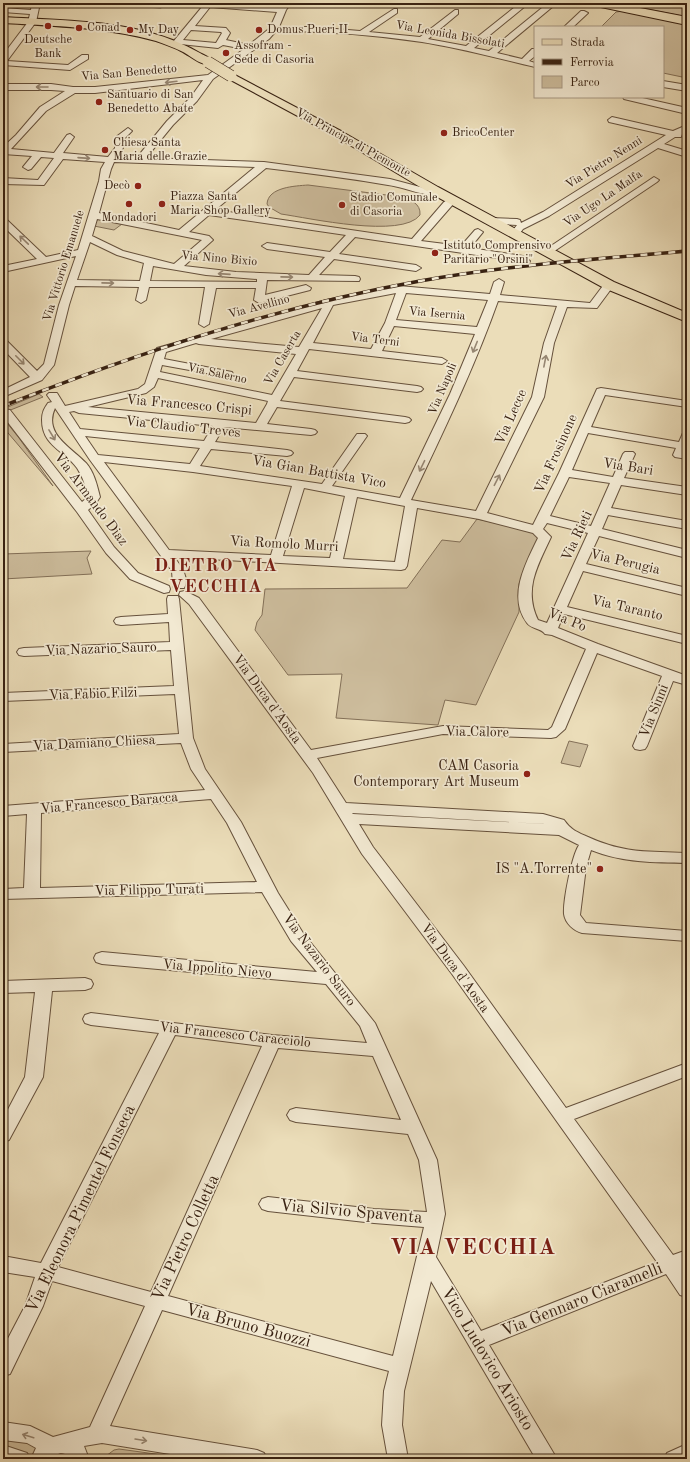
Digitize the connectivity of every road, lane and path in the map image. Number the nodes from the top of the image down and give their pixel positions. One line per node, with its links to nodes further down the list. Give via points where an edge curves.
1 (36, 3): 14 (street)
2 (185, 3): 8 (street)
3 (287, 3): 10 (street)
4 (525, 3): 25 (street)
5 (553, 3): 27 (street)
6 (596, 3): 16 (highway)
7 (608, 3): 16 (highway)
8 (208, 4): 10 (street); 18 (street)
9 (3, 10): 14 (street)
10 (282, 10): 19 (street)
11 (394, 11): 20 (street)
12 (456, 12): 21 (street)
13 (584, 13): 17 (street)
14 (33, 17): 15 (main road, Via Principe di Piemonte); 22 (main road, Via Principe di Piemonte, via 113,29); 29 (street)
15 (3, 20)
16 (687, 20)
17 (569, 26)
18 (190, 28): 22 (street); 23 (street, via 226,31)
19 (274, 29): 20 (street, Via Leonida Bissolati, via 312,29); 24 (street)
20 (362, 34): 21 (street, Via Leonida Bissolati)
21 (422, 40): 25 (street, Via Leonida Bissolati)
22 (178, 43): 23 (street); 30 (main road, Via Principe di Piemonte)
23 (220, 44): 24 (street); 30 (street)
24 (250, 48): 33 (street)
25 (467, 49): 27 (street, Via Leonida Bissolati)
26 (534, 52): 31 (street)
27 (491, 54): 31 (street, Via Leonida Bissolati)
28 (85, 57): 29 (street, via 70,68)
29 (3, 61)
30 (206, 61): 59 (main road, Via Principe di Piemonte, bridge)
31 (524, 62): 32 (street, Via Leonida Bissolati)
32 (534, 65)
33 (210, 77): 37 (street, Via San Benedetto, one-way to 37, via 99,90); 53 (street, via 194,99)
34 (664, 84): 36 (street)
35 (3, 87): 37 (street, Via San Benedetto, one-way to 35, via 51,87)
36 (687, 88)
37 (73, 90): 49 (street, via 43,108 19,137)
38 (632, 98): 39 (street)
39 (654, 103): 40 (street); 41 (street)
40 (687, 111)
41 (643, 112)
42 (612, 120): 45 (street)
43 (687, 128): 45 (street, Via Pietro Nenni)
44 (128, 131): 54 (street, Via Vittorio Emanuele, via 119,139 119,148)
45 (674, 134): 47 (street); 48 (street, Via Pietro Nenni)
46 (70, 137): 52 (street)
47 (687, 138)
48 (656, 144): 51 (street); 67 (street, Via Pietro Nenni, via 546,214)
49 (3, 151): 50 (street)
50 (38, 154): 52 (street); 56 (street)
51 (687, 154)
52 (58, 156): 54 (street, one-way to 54); 58 (street, via 41,184)
53 (139, 156): 54 (street); 55 (street)
54 (111, 158): 64 (street, Via Vittorio Emanuele)
55 (264, 165): 60 (street); 63 (street)
56 (28, 167)
57 (654, 180): 76 (street, Via Ugo La Malfa)
58 (3, 181)
59 (421, 182): 60 (street); 61 (main road, Via Principe di Piemonte)
60 (408, 186): 61 (street)
61 (439, 192): 62 (main road, Via Principe di Piemonte)
62 (452, 200): 66 (main road, Via Principe di Piemonte); 72 (street)
63 (207, 212): 69 (street); 70 (street)
64 (93, 215): 69 (street); 71 (street, Via Vittorio Emanuele)
65 (3, 221): 78 (street, one-way to 65)
66 (491, 221): 67 (street); 67 (main road, Via Principe di Piemonte, via 503,228)
67 (516, 228): 76 (main road, Via Principe di Piemonte)
68 (478, 232): 74 (street)
69 (181, 233): 81 (street, via 208,240)
70 (353, 233): 72 (street); 77 (street)
71 (87, 237): 75 (street, Via Vittorio Emanuele); 80 (street, Via Nino Bixio, via 118,253)
72 (414, 242): 74 (street)
73 (267, 246): 77 (street)
74 (464, 249): 79 (street)
75 (82, 252): 78 (street); 88 (street, Via Vittorio Emanuele)
76 (547, 252): 91 (main road, Via Principe di Piemonte)
77 (333, 255): 82 (street); 84 (street)
78 (44, 260): 83 (street)
79 (525, 261)
80 (149, 262): 81 (street, Via Nino Bixio); 89 (street)
81 (176, 268): 86 (street, Via Nino Bixio, one-way to 81)
82 (416, 268)
83 (3, 269)
84 (312, 277): 85 (street, Via Nino Bixio); 86 (street, Via Nino Bixio, one-way to 84)
85 (355, 279)
86 (262, 281): 90 (street); 92 (street, via 258,300)
87 (499, 282): 94 (street, Via Napoli)
88 (71, 283): 89 (street, one-way to 89); 111 (street, Via Vittorio Emanuele, via 49,365)
89 (144, 284): 90 (street); 95 (street)
90 (211, 284): 100 (street)
91 (609, 285): 97 (street, Via Avellino, via 593,306); 98 (main road, Via Principe di Piemonte)
92 (306, 288)
93 (402, 289): 94 (street, Via Avellino); 96 (street, Via Avellino); 99 (street)
94 (494, 298): 97 (street, Via Avellino); 101 (street, Via Napoli)
95 (141, 300)
96 (330, 302): 102 (street, Via Avellino); 104 (street, Via Caserta)
97 (563, 304): 140 (street, Via Lecce, one-way to 97, via 538,397 549,343)
98 (687, 318)
99 (390, 323): 101 (street, Via Isernia); 105 (street)
100 (204, 324)
101 (482, 331): 137 (street, Via Napoli, one-way to 137)
102 (192, 340): 104 (street, Via Terni); 106 (street, Via Avellino, via 161,350)
103 (3, 343): 111 (street, one-way to 111)
104 (304, 348): 105 (street, Via Terni); 108 (street, Via Caserta)
105 (375, 353): 107 (street, Via Terni)
106 (158, 360): 109 (street); 110 (street)
107 (442, 361)
108 (290, 372): 112 (street); 114 (street, Via Caserta)
109 (155, 374): 114 (street, Via Salerno); 115 (street, via 150,385 142,392)
110 (228, 374)
111 (38, 378): 113 (street)
112 (418, 389)
113 (6, 393)
114 (274, 401): 118 (street, Via Salerno); 120 (street, Via Caserta)
115 (58, 403): 119 (street, Via Francesco Crispi, via 79,410); 122 (street); 138 (street, one-way to 138, via 52,405 48,413 48,427 52,437 82,466 91,483 94,497)
116 (687, 404): 121 (street, Via Frosinone, via 600,391)
117 (6, 412): 138 (street, Via Armando Diaz)
118 (405, 420)
119 (221, 423): 120 (street, Via Francesco Crispi); 125 (street)
120 (260, 427): 123 (street, Via Francesco Crispi)
121 (584, 429): 126 (street); 131 (street, Via Frosinone)
122 (76, 432): 125 (street, Via Claudio Treves); 129 (street)
123 (311, 432)
124 (361, 436): 134 (street)
125 (208, 445): 127 (street, Via Claudio Treves); 130 (street)
126 (685, 445)
127 (287, 453)
128 (630, 454): 132 (street, Via Rieti)
129 (94, 458): 130 (street, Via Gian Battista Vico); 145 (street)
130 (193, 468): 133 (street, Via Gian Battista Vico)
131 (565, 473): 132 (street, Via Bari); 141 (street, Via Frosinone)
132 (618, 481): 135 (street, Via Bari); 139 (street, Via Rieti)
133 (299, 484): 134 (street, Via Gian Battista Vico); 147 (street)
134 (325, 488): 136 (street, Via Gian Battista Vico)
135 (687, 491)
136 (352, 493): 137 (street, Via Gian Battista Vico); 148 (street)
137 (408, 503): 140 (street, Via Gian Battista Vico); 149 (street, Via Napoli)
138 (81, 509): 151 (street, Via Armando Diaz, via 110,550 134,576)
139 (605, 511): 142 (street); 144 (street, Via Rieti)
140 (480, 515): 143 (street, Via Gian Battista Vico)
141 (543, 518): 143 (street, Via Frosinone); 144 (street)
142 (687, 525)
143 (537, 530): 156 (street, Via Po, via 545,537 524,585 524,595 532,622)
144 (595, 531): 146 (street); 150 (street, Via Rieti)
145 (164, 552): 147 (street, Via Romolo Murri); 151 (street, via 178,571)
146 (687, 554)
147 (276, 558): 148 (street, Via Romolo Murri)
148 (336, 561): 149 (street, Via Romolo Murri)
149 (401, 566)
150 (580, 566): 152 (street, Via Perugia); 153 (street, Via Rieti)
151 (175, 592): 154 (street, Via Nazario Sauro); 167 (street, Via Duca d'Aosta, via 194,601)
152 (687, 592)
153 (560, 610): 156 (street, Via Rieti); 157 (street, Via Taranto)
154 (174, 618): 155 (street, Via Nazario Sauro); 158 (street, Via Nazario Sauro)
155 (121, 621)
156 (550, 631): 159 (street, Via Po)
157 (687, 640)
158 (177, 646): 160 (street, Via Nazario Sauro); 162 (street, Via Nazario Sauro)
159 (593, 647): 161 (street, Via Po); 167 (street, Via Calore, via 558,729 551,734 443,730)
160 (24, 652)
161 (680, 676): 165 (street, Via Sinni)
162 (182, 690): 163 (street, Via Fabio Filzi); 164 (street, Via Nazario Sauro)
163 (3, 697)
164 (186, 738): 166 (street, Via Damiano Chiesa); 168 (street, Via Nazario Sauro, via 198,769)
165 (640, 746)
166 (3, 748)
167 (308, 755): 171 (street, Via Duca d'Aosta)
168 (216, 794): 169 (street, Via Francesco Baracca); 174 (street, Via Nazario Sauro, via 234,822)
169 (34, 809): 170 (street, Via Francesco Baracca); 175 (street)
170 (3, 811)
171 (346, 814): 172 (street, via 562,830); 189 (street, Via Duca d'Aosta, via 367,850)
172 (588, 843): 173 (street, via 616,854); 177 (street, via 578,867 572,915 577,924 582,928)
173 (687, 858)
174 (267, 887): 175 (street, Via Filippo Turati); 179 (street, Via Nazario Sauro, via 297,937)
175 (32, 893): 176 (street, Via Filippo Turati)
176 (3, 894)
177 (687, 936)
178 (102, 958): 179 (street, Via Ippolito Nievo)
179 (331, 979): 186 (street, Via Nazario Sauro, via 367,1023)
180 (85, 984): 181 (street)
181 (44, 986): 182 (street); 191 (street, via 34,1077)
182 (3, 987)
183 (91, 1019): 184 (street, Via Francesco Caracciolo)
184 (170, 1028): 185 (street, Via Francesco Caracciolo); 198 (street, Via Eleonora Pimentel Fonseca)
185 (272, 1041): 186 (street, Via Francesco Caracciolo); 200 (street, Via Pietro Colletta, via 218,1169)
186 (379, 1050): 190 (street, Via Nazario Sauro)
187 (687, 1069): 189 (street)
188 (296, 1115): 190 (street)
189 (563, 1116): 197 (street, Via Duca d'Aosta)
190 (414, 1128): 193 (street, Via Nazario Sauro, via 428,1160)
191 (3, 1135)
192 (268, 1204): 193 (street, Via Silvio Spaventa)
193 (435, 1220): 194 (street, Via Nazario Sauro)
194 (427, 1258): 201 (street, Vico Ludovico Ariosto); 202 (street, Via Nazario Sauro)
195 (687, 1258): 197 (street, Via Gennaro Ciaramelli)
196 (3, 1264): 198 (street, Via Bruno Buozzi)
197 (670, 1265): 199 (street, Via Duca d'Aosta); 201 (street, Via Gennaro Ciaramelli, via 659,1267)
198 (46, 1272): 200 (street, Via Bruno Buozzi); 203 (street, Via Eleonora Pimentel Fonseca, via 34,1306)
199 (687, 1289)
200 (156, 1302): 202 (street, Via Bruno Buozzi); 205 (street, Via Pietro Colletta)
201 (476, 1342): 212 (street, Vico Ludovico Ariosto)
202 (401, 1366): 211 (street, Via Nazario Sauro, via 394,1391 392,1425)
203 (3, 1368)
204 (3, 1430): 208 (street, one-way to 204, via 30,1435)
205 (100, 1434): 208 (street); 210 (street, one-way to 210)
206 (687, 1453): 213 (street)
207 (3, 1454): 209 (street)
208 (66, 1454)
209 (20, 1459)
210 (257, 1459)
211 (398, 1459)
212 (547, 1459)
213 (674, 1459)

